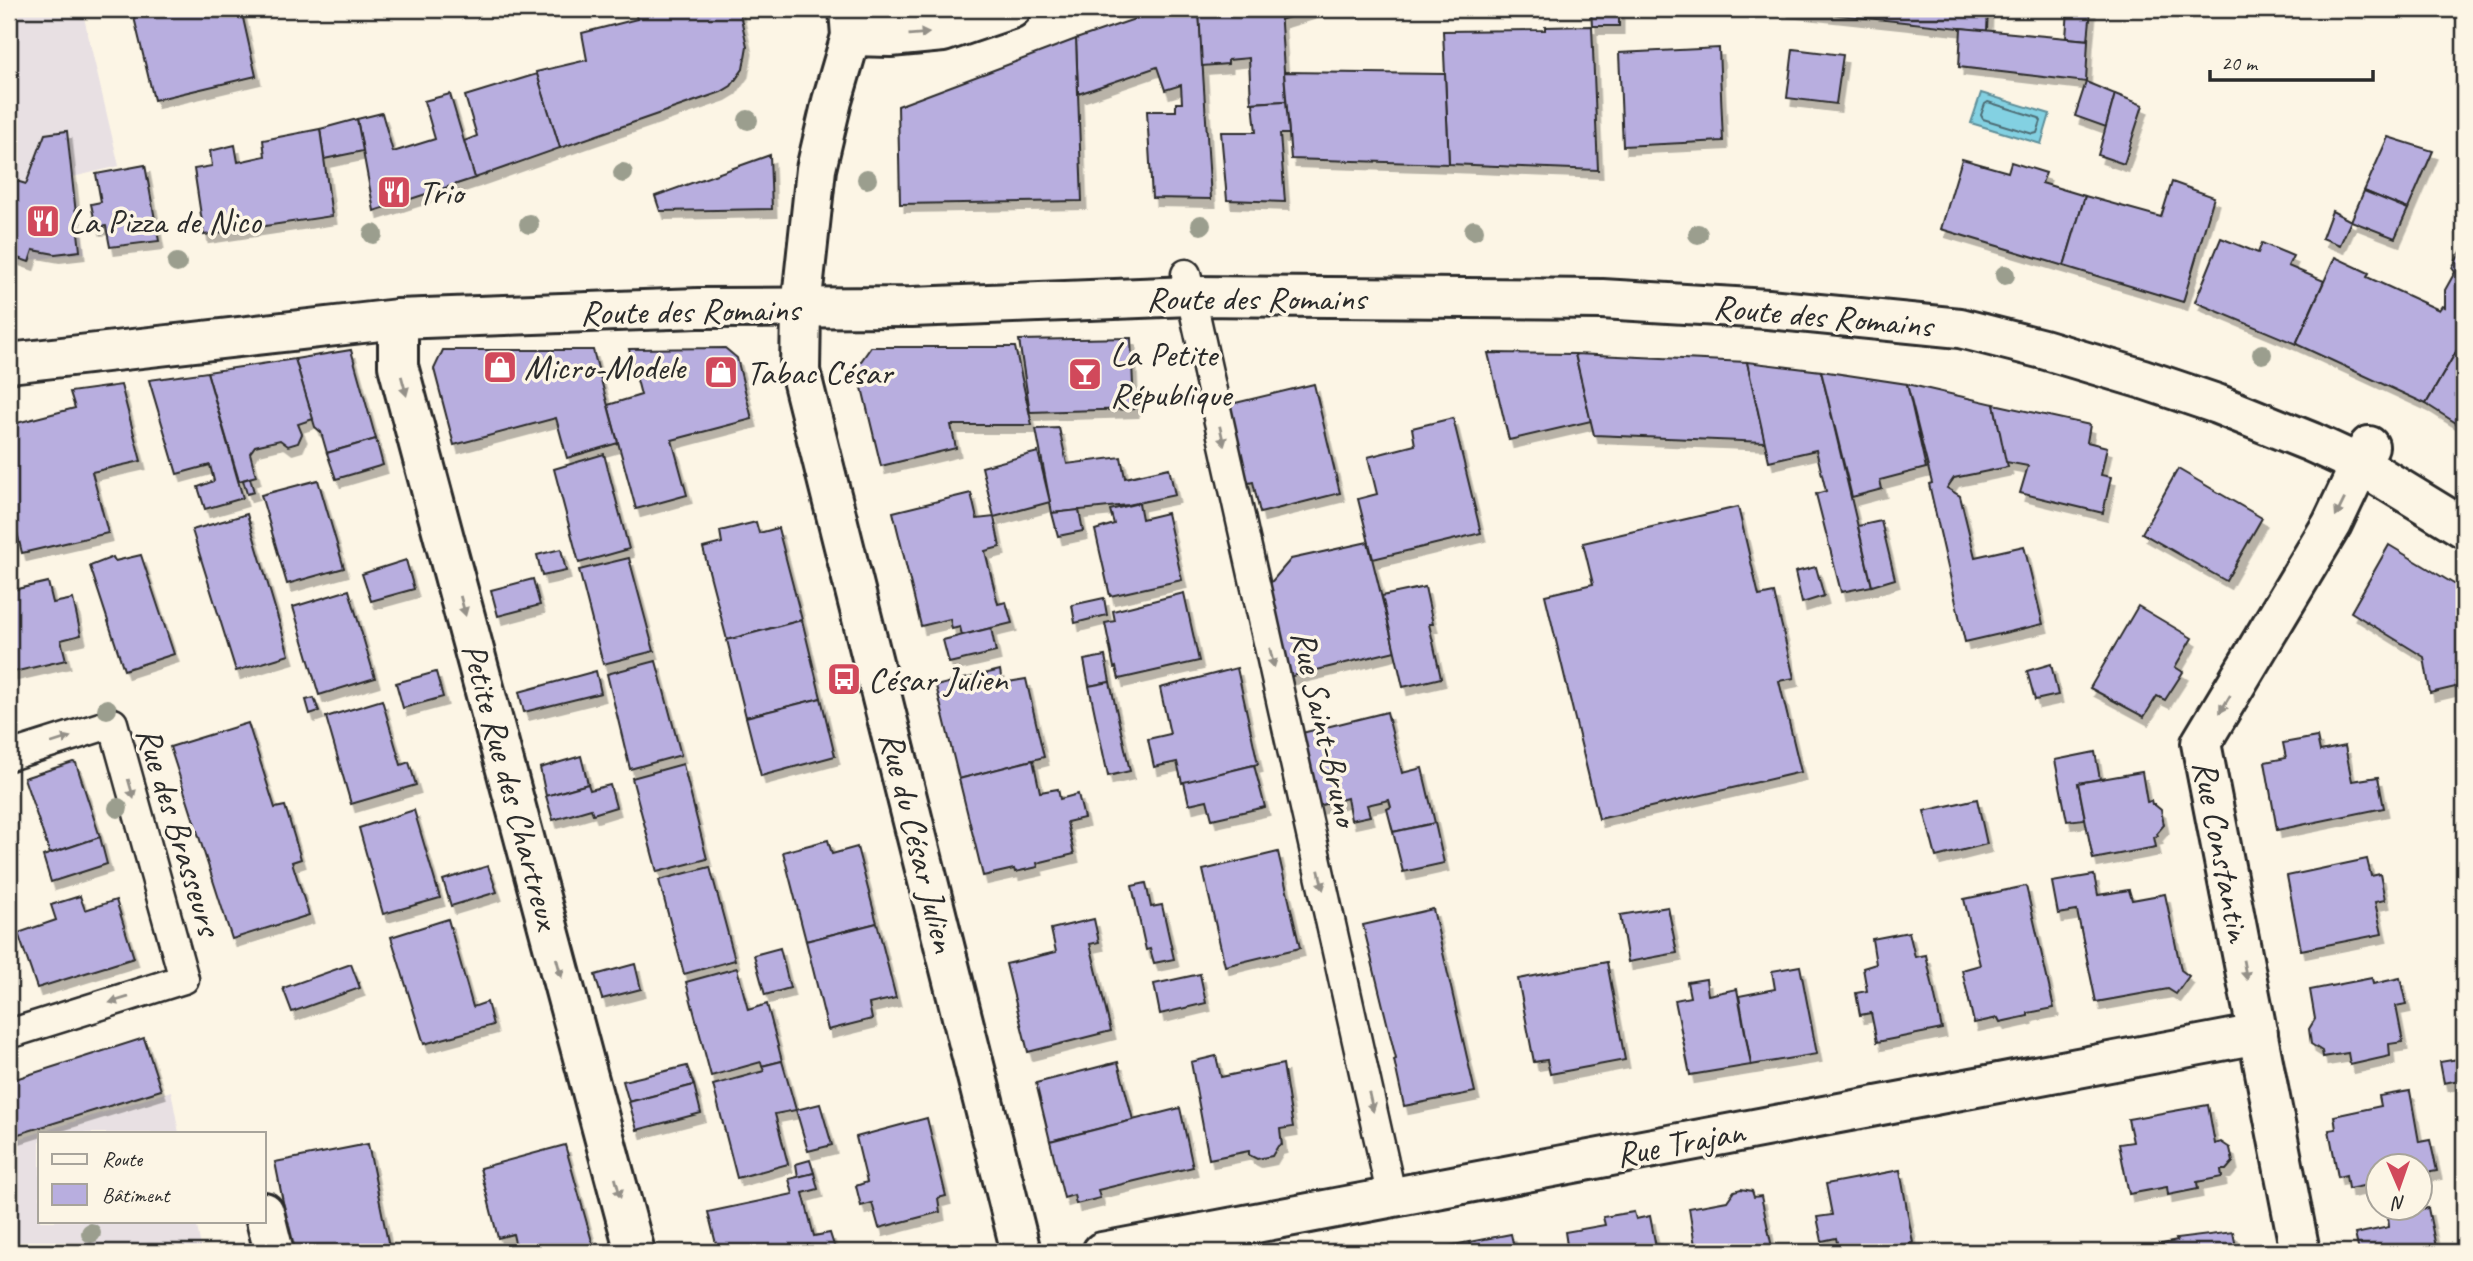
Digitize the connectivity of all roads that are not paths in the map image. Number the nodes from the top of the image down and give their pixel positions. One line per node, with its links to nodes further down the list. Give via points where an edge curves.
1 (1011, 9): 2 (street, one-way to 1, via 890,37 943,32)
2 (850, 22): 4 (street, Rue du César Julien, via 816,169)
3 (1188, 285): 4 (street, Route des Romains, via 912,307); 7 (street, Route des Romains, via 1602,299 1960,328 2068,356 2217,404 2311,442); 12 (lane, Rue Saint-Bruno, one-way to 12)
4 (802, 308): 5 (street, Route des Romains); 16 (street, Rue du César Julien, via 800,371)
5 (398, 319): 6 (street, Route des Romains); 15 (street, Petite Rue des Chartreux, one-way to 15, via 398,366)
6 (9, 363)
7 (2365, 456): 8 (street, Route des Romains); 11 (street, Rue Constantin, one-way to 11, via 2332,524 2201,743)
8 (2464, 528)
9 (9, 756): 10 (lane, Rue des Brasseurs, one-way to 10, via 113,723 184,979)
10 (9, 1034)
11 (2258, 1034): 12 (street, Rue Trajan); 18 (street, Rue Constantin)
12 (1392, 1198): 17 (street, Rue Trajan)
13 (266, 1220): 14 (street)
14 (274, 1252)
15 (635, 1252)
16 (1021, 1252)
17 (1102, 1252)
18 (2300, 1252)

